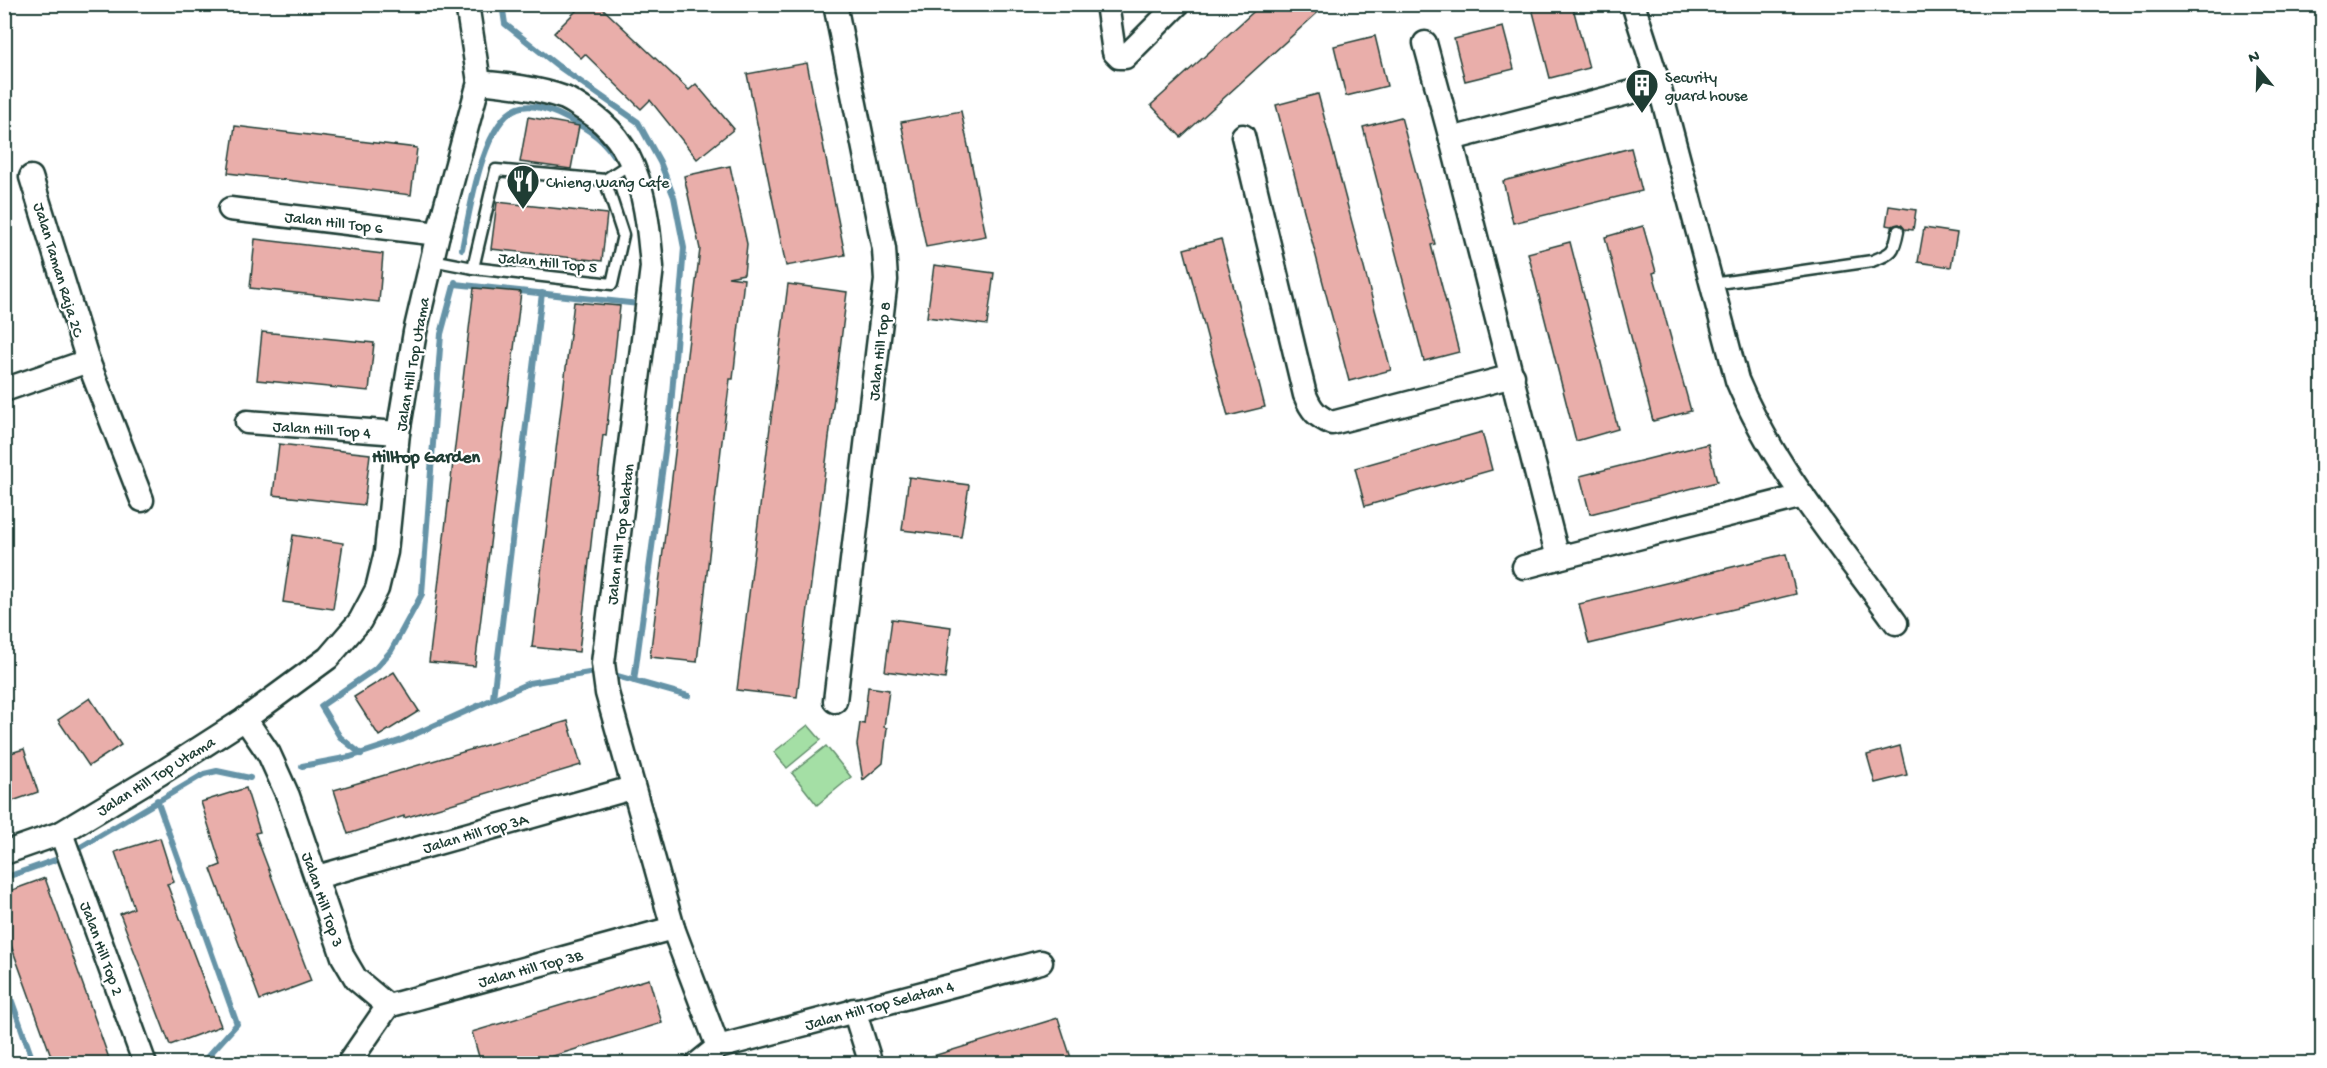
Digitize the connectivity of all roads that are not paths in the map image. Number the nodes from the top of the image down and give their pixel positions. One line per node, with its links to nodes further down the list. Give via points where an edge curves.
1 (467, 4): 7 (street, Jalan Hill Top Utama)
2 (835, 4): 30 (street, Jalan Hill Top 8, via 884,249 886,280)
3 (1107, 4): 4 (street, via 1114,52 1119,57 1125,57)
4 (1178, 4)
5 (1633, 4): 8 (street)
6 (1425, 43): 10 (street)
7 (479, 82): 11 (street, Jalan Hill Top Selatan, via 523,87 567,99 601,119 617,137); 16 (street, Jalan Hill Top Utama)
8 (1659, 86): 10 (street); 19 (street)
9 (1243, 135): 21 (street, via 1305,395 1319,418 1332,423)
10 (1451, 139): 21 (street)
11 (631, 163): 13 (lane); 32 (street, Jalan Hill Top Selatan, via 642,191 652,267 603,663)
12 (31, 177): 20 (street, Jalan Taman Raja 2C)
13 (605, 180): 18 (lane, Jalan Hill Top 5, via 496,170); 18 (lane, Jalan Hill Top 5, via 623,235 612,284)
14 (230, 209): 16 (street, Jalan Hill Top 6)
15 (1898, 231): 19 (lane, via 1895,247 1889,254 1872,261)
16 (438, 234): 17 (street, Jalan Hill Top Utama)
17 (432, 260): 18 (lane); 24 (street, Jalan Hill Top Utama)
18 (473, 268)
19 (1712, 284): 25 (street, via 1737,380 1751,414)
20 (88, 361): 22 (street); 26 (street, Jalan Taman Raja 2C)
21 (1513, 376): 27 (street)
22 (4, 390)
23 (247, 422): 24 (street, Jalan Hill Top 4)
24 (398, 433): 31 (street, Jalan Hill Top Utama, via 386,552 377,589 360,621 328,658)
25 (1803, 496): 27 (street); 29 (street)
26 (142, 500)
27 (1558, 558): 28 (street)
28 (1524, 567)
29 (1896, 622)
30 (835, 700)
31 (245, 719): 33 (street, Jalan Hill Top Utama); 35 (street, Jalan Hill Top 3, via 269,754)
32 (632, 788): 35 (street, Jalan Hill Top 3A); 36 (street, Jalan Hill Top Selatan)
33 (61, 833): 34 (street, Jalan Hill Top Utama); 41 (street, Jalan Hill Top 2)
34 (4, 853)
35 (317, 876): 38 (street, Jalan Hill Top 3, via 343,957 356,980)
36 (673, 928): 38 (street, Jalan Hill Top 3B); 40 (street, Jalan Hill Top Selatan)
37 (1041, 962): 39 (street, Jalan Hill Top Selatan 4)
38 (388, 1006): 42 (street)
39 (854, 1010): 40 (street, Jalan Hill Top Selatan 4); 44 (street)
40 (718, 1047): 43 (street)
41 (145, 1064)
42 (348, 1064)
43 (697, 1064)
44 (871, 1064)

